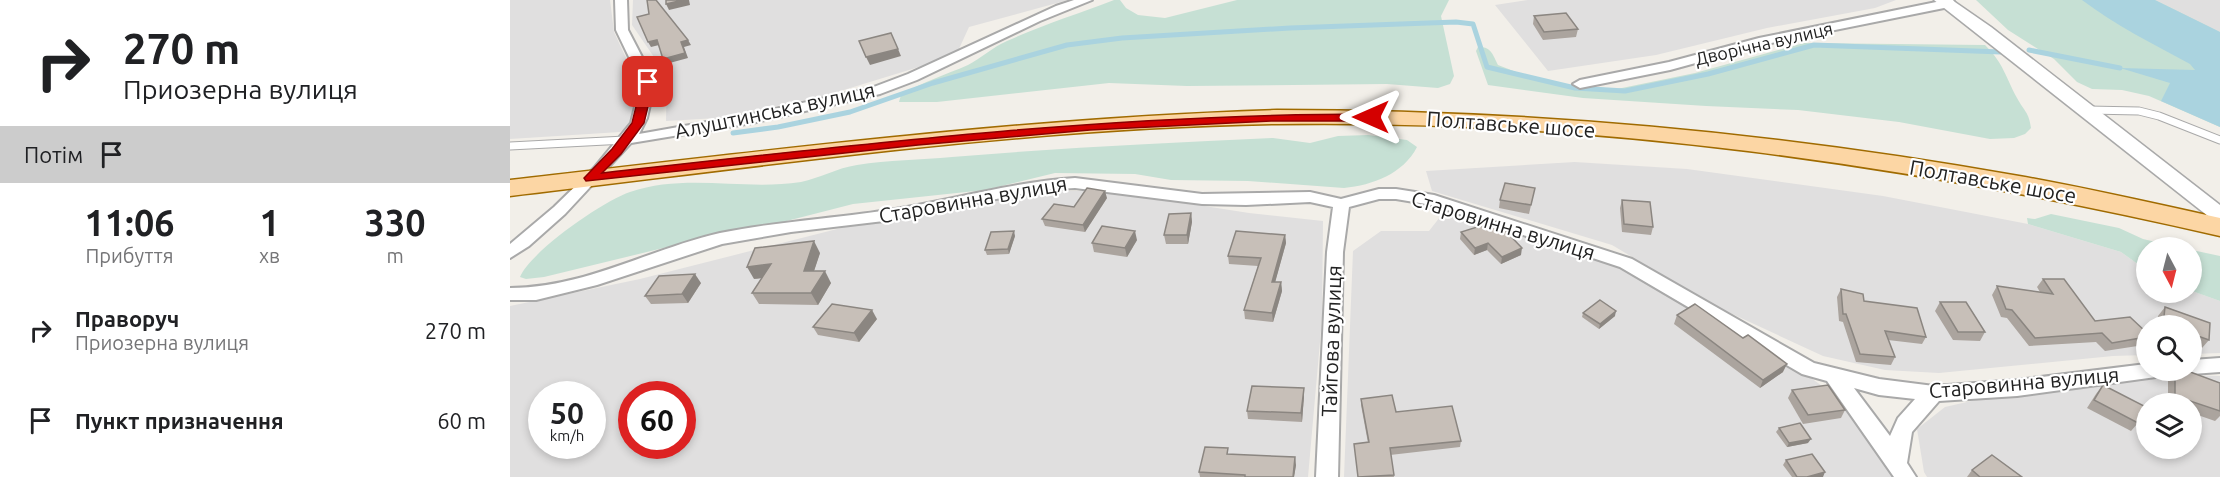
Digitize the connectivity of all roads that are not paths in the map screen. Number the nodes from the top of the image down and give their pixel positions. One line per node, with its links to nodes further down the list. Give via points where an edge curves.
1 (621, 0): 6 (street, via 622,30 648,82 638,123)
2 (1086, 0): 6 (street, Алуштинська вулиця, via 1058,8 885,88 725,125)
3 (1945, 2): 4 (street, Дворічна вулиця); 5 (street, Дворічна вулиця)
4 (1580, 84)
5 (2088, 110): 7 (lane, via 2139,111); 12 (street, Дворічна вулиця)
6 (624, 140): 8 (lane); 9 (street)
7 (2220, 140)
8 (510, 146)
9 (590, 178): 10 (main road, Полтавське шосе); 13 (main road, Полтавське шосе, via 1090,126 1271,117 1371,117 1649,134 1814,153 1992,180); 14 (street)
10 (510, 188)
11 (1341, 204): 15 (street, Старовинна вулиця, via 1310,197 1202,199 1075,183 1042,185 884,216 720,239 597,279 536,294); 19 (street, Старовинна вулиця, via 1379,194 1434,200 1626,263 1809,369); 22 (street, Тайгова вулиця, via 1335,252)
12 (2220, 215)
13 (2220, 227)
14 (510, 252)
15 (510, 294)
16 (2220, 365): 17 (street)
17 (2202, 366)
18 (2136, 373): 20 (street, Старовинна вулиця)
19 (1834, 376): 20 (street, Старовинна вулиця); 21 (street)
20 (1934, 394): 21 (street, via 1905,421 1898,443)
21 (1901, 471)
22 (1327, 477)

